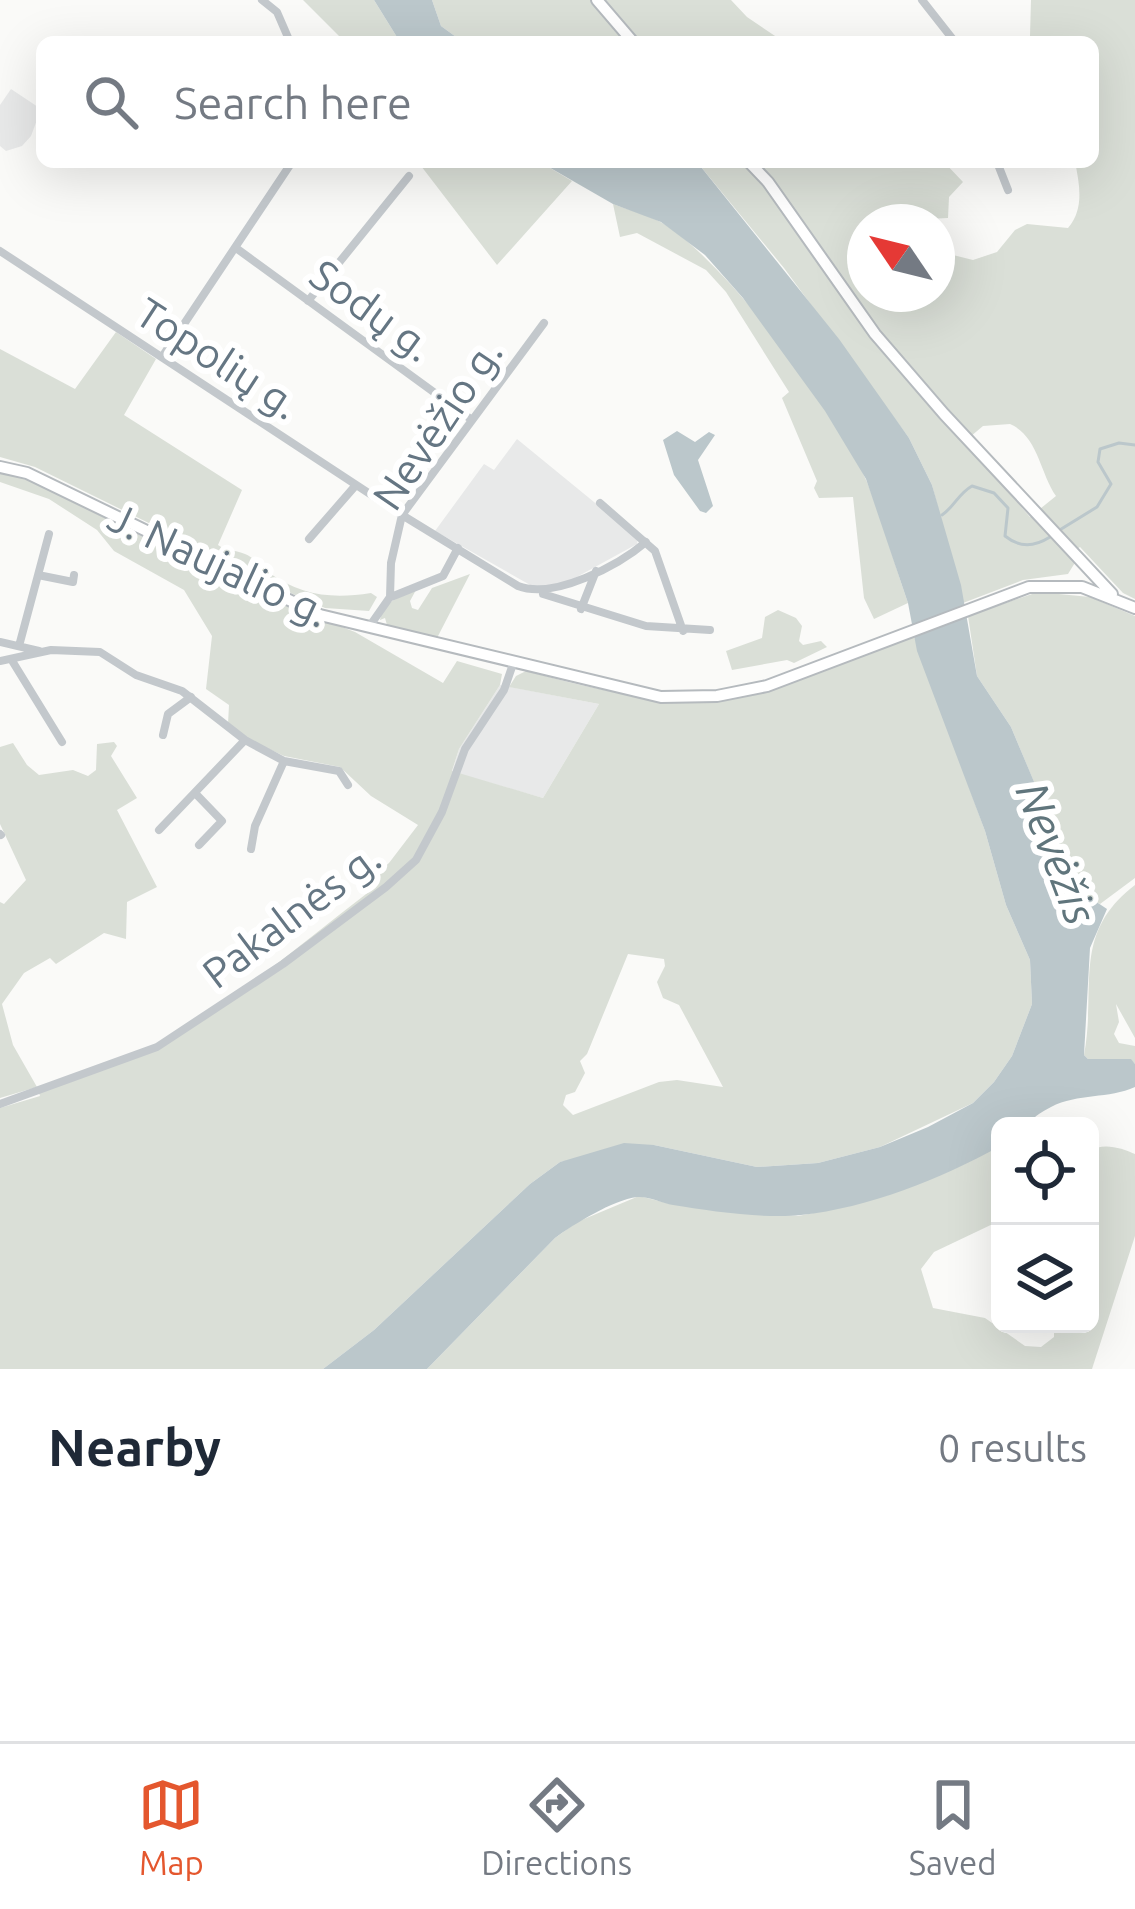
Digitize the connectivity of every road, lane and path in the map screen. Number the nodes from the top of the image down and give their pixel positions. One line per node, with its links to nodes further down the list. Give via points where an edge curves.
1 (262, 0): 4 (street)
2 (597, 0): 5 (main road)
3 (922, 0): 6 (street)
4 (287, 36)
5 (628, 36)
6 (950, 36)
7 (288, 168): 12 (street)
8 (755, 168): 27 (main road, via 875,334 1062,539)
9 (999, 168): 11 (street)
10 (409, 176): 14 (street)
11 (1008, 190)
12 (236, 248): 14 (street, Sodų g.); 16 (street)
13 (0, 251): 16 (street, Topolių g.)
14 (308, 301): 17 (street, Sodų g.)
15 (544, 323): 17 (street, Nevėžio g.)
16 (162, 357): 19 (street, Topolių g.)
17 (472, 420): 21 (street, Nevėžio g.)
18 (0, 467): 35 (main road, J. Naujalio g., via 308,611)
19 (356, 485): 21 (street, Topolių g.); 23 (street)
20 (600, 503): 24 (street)
21 (403, 515): 25 (street, Topolių g.); 31 (street, Nevėžio g.)
22 (49, 534): 29 (street)
23 (309, 539)
24 (646, 542): 26 (street); 37 (street)
25 (458, 548): 30 (street, Topolių g.); 31 (street, via 443,576)
26 (596, 570): 30 (street); 34 (street)
27 (1081, 571): 32 (main road); 32 (main road); 42 (main road, J. Naujalio g., via 1063,585 1029,587 767,686 698,698 640,694)
28 (74, 574): 29 (street, via 73,582)
29 (38, 575): 39 (street)
30 (536, 592): 34 (street, Topolių g.)
31 (390, 597): 35 (street, Nevėžio g.)
32 (1118, 601): 33 (main road)
33 (1135, 608)
34 (581, 609): 37 (street, Topolių g.)
35 (368, 628): 42 (main road, J. Naujalio g.)
36 (710, 630): 37 (street, Topolių g.)
37 (683, 631)
38 (0, 642): 39 (street)
39 (19, 646): 40 (street)
40 (40, 652): 41 (street); 43 (street, via 100,652)
41 (5, 660): 46 (street)
42 (513, 664): 53 (street, Pakalnės g., via 416,860 386,886 158,1047)
43 (191, 698): 44 (street, via 168,714); 45 (street)
44 (163, 735)
45 (245, 740): 47 (street); 49 (street)
46 (62, 742)
47 (284, 760): 48 (street, via 339,771); 52 (street)
48 (348, 784)
49 (195, 793): 50 (street); 51 (street, via 222,821)
50 (158, 830)
51 (199, 845)
52 (251, 849)
53 (0, 1104)

